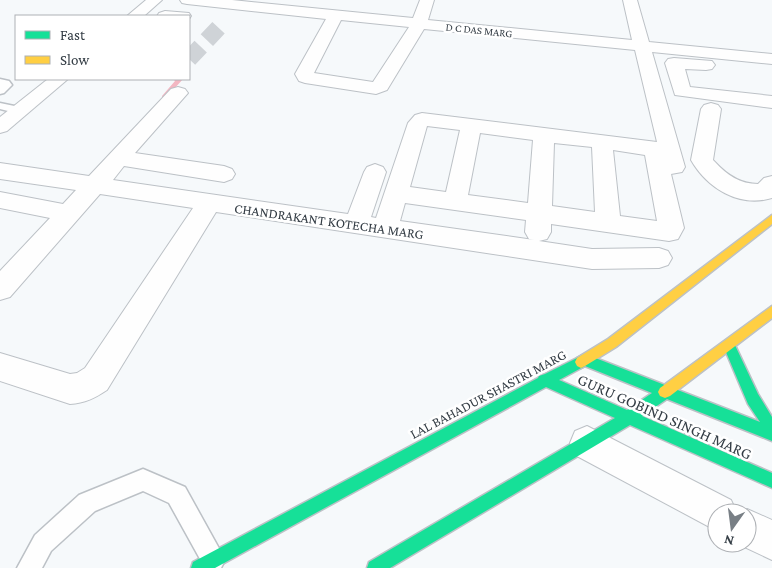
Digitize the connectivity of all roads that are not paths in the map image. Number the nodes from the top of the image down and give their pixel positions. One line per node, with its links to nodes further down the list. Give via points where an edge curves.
1 (155, 0): 6 (street)
2 (187, 0): 4 (street)
3 (630, 0): 8 (street)
4 (261, 4): 5 (street)
5 (339, 12): 7 (street); 7 (street); 7 (street, via 305,77 370,89 380,86)
6 (136, 15)
7 (420, 18): 8 (street, D C DAS MARG)
8 (642, 46): 9 (street, D C DAS MARG); 16 (street)
9 (772, 59)
10 (772, 72): 14 (street, via 676,62 674,65)
11 (58, 80): 20 (street)
12 (0, 82): 13 (lane, via 6,85)
13 (0, 91)
14 (682, 92): 16 (street); 17 (street)
15 (178, 93): 27 (street)
16 (656, 98): 19 (street); 26 (street)
17 (772, 102)
18 (0, 106): 20 (lane)
19 (711, 109): 21 (street, via 734,108); 32 (street, via 702,160 709,171 733,187 746,191 765,192)
20 (20, 110): 23 (street)
21 (772, 116)
22 (472, 124): 24 (street); 33 (street, via 426,118 419,121); 35 (street)
23 (0, 127)
24 (538, 133): 25 (street); 38 (street)
25 (602, 142): 26 (street); 41 (street)
26 (663, 150): 41 (street, via 671,230 664,232); 43 (street)
27 (118, 158): 30 (street); 31 (street)
28 (0, 171): 31 (street, CHANDRAKANT KOTECHA MARG)
29 (375, 172): 39 (street)
30 (224, 174)
31 (86, 184): 36 (street, CHANDRAKANT KOTECHA MARG); 37 (street); 47 (street)
32 (772, 184)
33 (396, 193): 35 (street); 42 (street)
34 (0, 200): 37 (street)
35 (455, 202): 38 (street)
36 (209, 203): 39 (street, CHANDRAKANT KOTECHA MARG, via 283,203); 51 (street, via 96,379 82,388 70,389)
37 (54, 210): 46 (street)
38 (532, 213): 41 (street); 44 (street)
39 (358, 219): 42 (street, CHANDRAKANT KOTECHA MARG)
40 (772, 219): 50 (main road, LAL BAHADUR SHASTRI MARG, via 612,343)
41 (608, 224)
42 (385, 229): 44 (street, CHANDRAKANT KOTECHA MARG)
43 (686, 230)
44 (529, 250): 45 (street, CHANDRAKANT KOTECHA MARG, via 592,258)
45 (659, 258)
46 (0, 270)
47 (0, 289)
48 (772, 311): 49 (main road)
49 (729, 345): 53 (main road); 55 (main road, via 750,392)
50 (584, 360): 52 (main road, LAL BAHADUR SHASTRI MARG); 53 (main road, GURU GOBIND SINGH MARG)
51 (0, 367)
52 (544, 380): 54 (main road, GURU GOBIND SINGH MARG); 62 (main road, LAL BAHADUR SHASTRI MARG)
53 (664, 393): 54 (main road); 56 (main road, GURU GOBIND SINGH MARG)
54 (628, 418): 57 (main road); 58 (main road, GURU GOBIND SINGH MARG)
55 (772, 429)
56 (772, 434)
57 (587, 444): 59 (street); 64 (main road)
58 (772, 481)
59 (707, 507)
60 (757, 533): 61 (street)
61 (772, 541)
62 (206, 564): 63 (lane, via 178,496 143,480 87,503 43,543)
63 (29, 568)
64 (376, 568)

